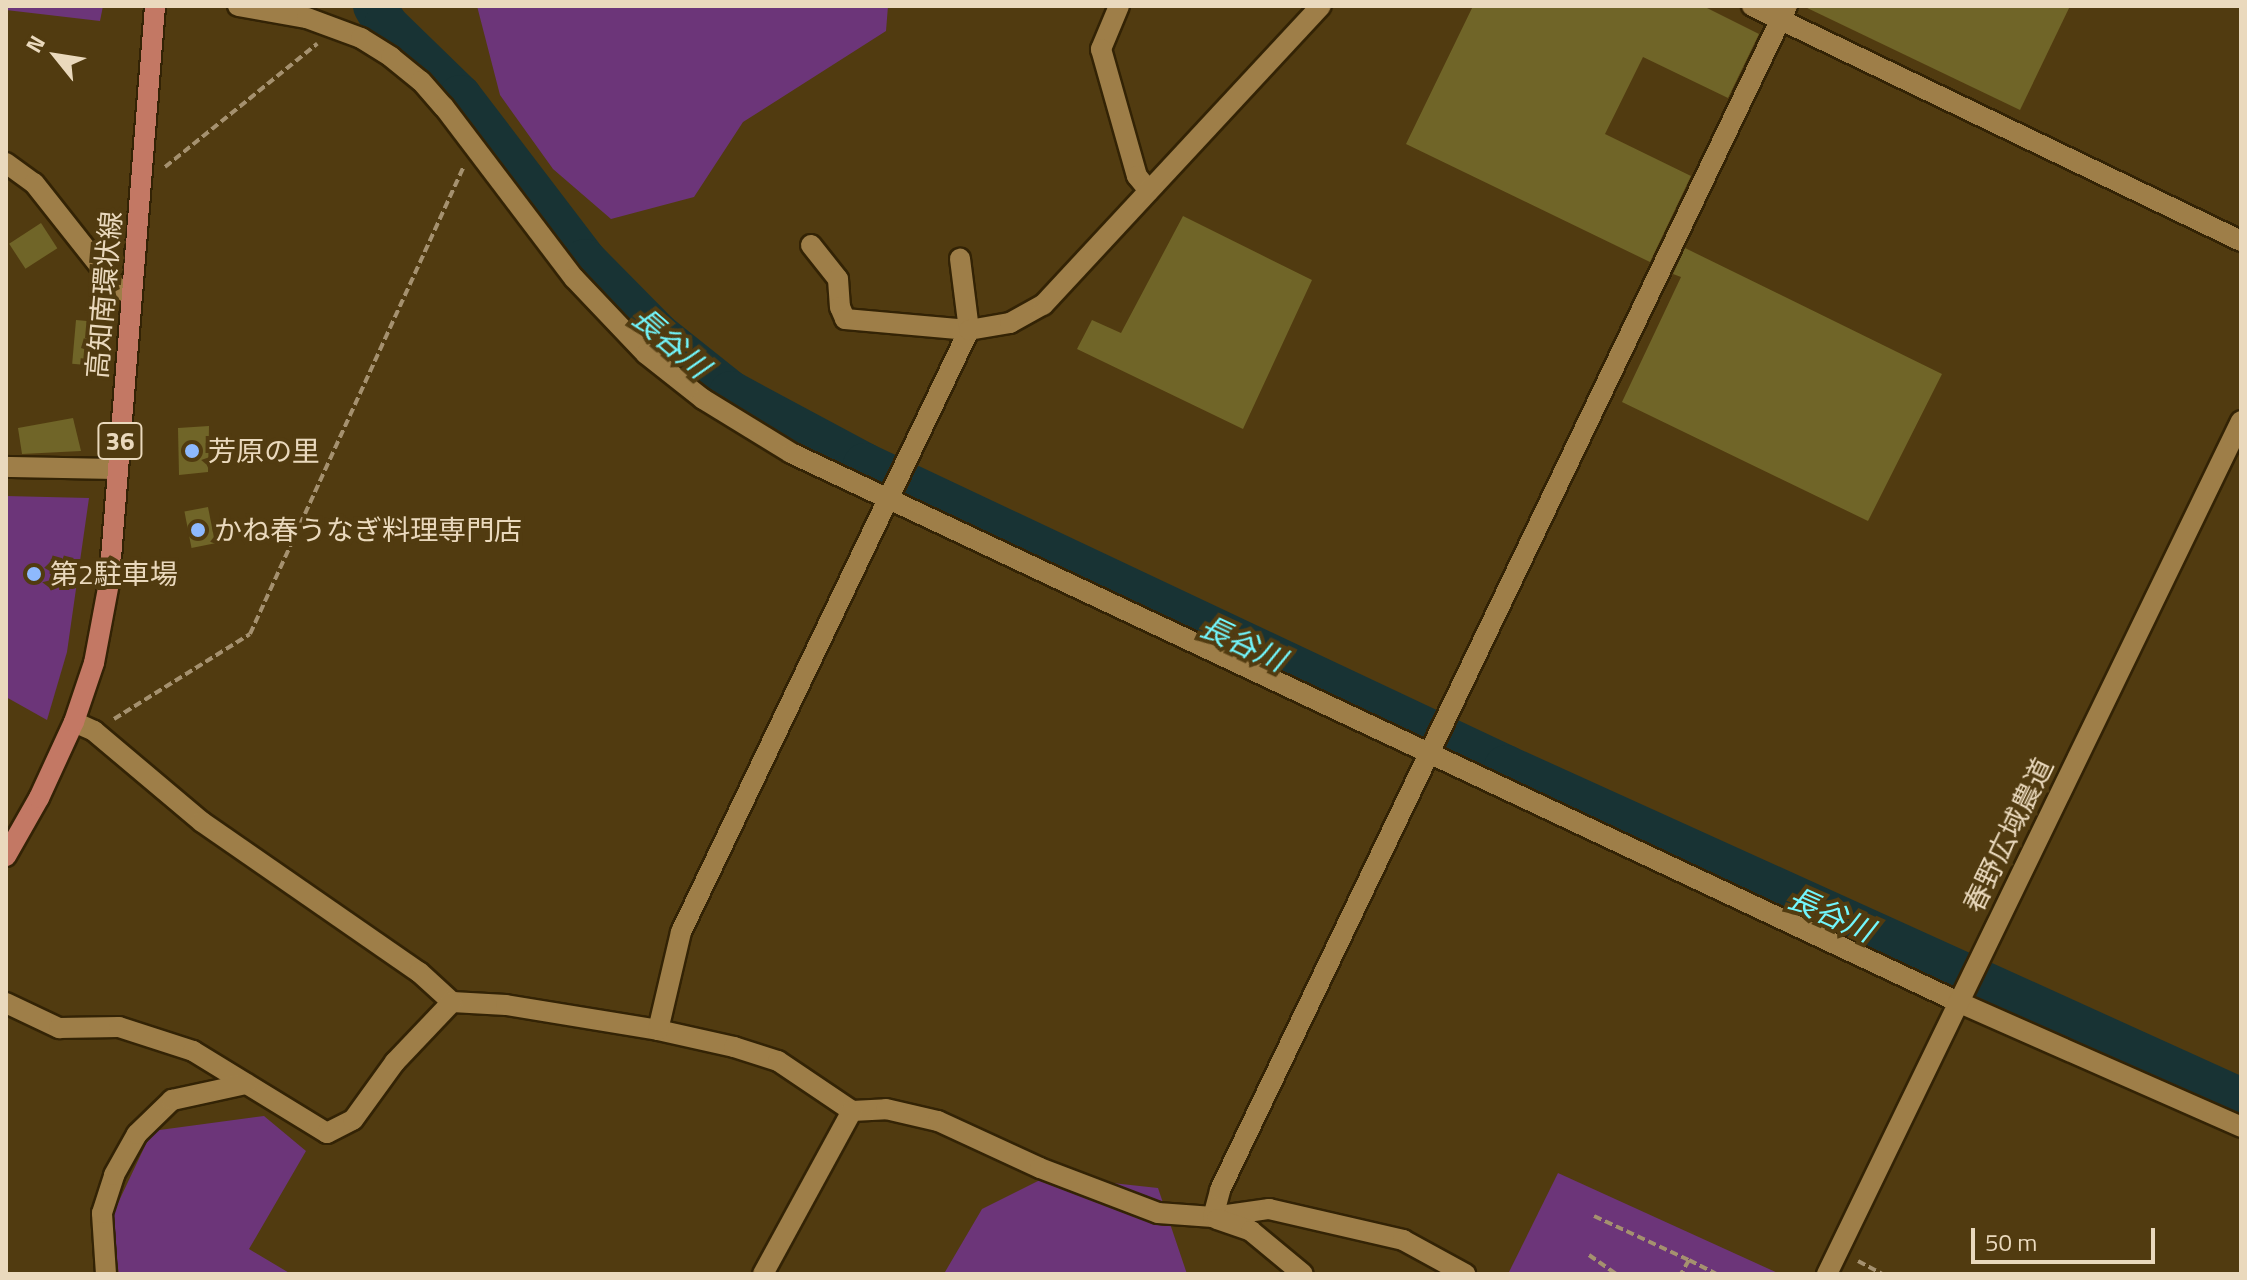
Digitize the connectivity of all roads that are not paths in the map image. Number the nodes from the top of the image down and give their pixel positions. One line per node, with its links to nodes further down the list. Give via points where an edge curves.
1 (155, 6): 12 (main road, 高知南環状線 / 36)
2 (238, 6): 17 (street, via 307,18 391,57 421,81 574,278 646,354 703,399 791,453)
3 (1119, 6): 8 (street, via 1101,49 1137,176)
4 (1321, 6): 8 (street)
5 (1752, 6): 6 (street)
6 (1784, 13): 9 (street); 19 (street)
7 (6, 163): 12 (street, via 34,183 116,287)
8 (1149, 191): 13 (street, via 1043,305 1010,323)
9 (2241, 241)
10 (811, 245): 13 (street, via 838,279 845,319)
11 (960, 259): 13 (street)
12 (132, 295): 16 (main road, 高知南環状線 / 36)
13 (969, 330): 17 (street)
14 (2241, 421): 22 (street, 春野広域農道)
15 (6, 467): 16 (street)
16 (118, 469): 18 (main road, 高知南環状線 / 36, via 109,583 94,663)
17 (896, 486): 19 (street); 24 (street, via 681,932)
18 (74, 722): 20 (main road, 高知南環状線 / 36); 21 (street, via 94,731 202,822 419,972)
19 (1435, 740): 22 (street); 28 (street, via 1220,1190)
20 (6, 856)
21 (452, 1002): 24 (street, via 506,1005); 25 (street, via 395,1062 353,1120 327,1133)
22 (1958, 1002): 27 (street); 33 (street, 春野広域農道)
23 (6, 1003): 25 (street, via 59,1028 119,1027 193,1051)
24 (658, 1030): 26 (street, via 778,1061)
25 (246, 1084): 29 (street, via 172,1100 137,1134 114,1175 102,1213)
26 (852, 1111): 28 (street, via 886,1109 938,1121 1040,1168 1158,1213); 30 (street)
27 (2241, 1127)
28 (1213, 1217): 31 (street, via 1251,1231); 32 (street, via 1269,1209 1403,1240)
29 (106, 1274)
30 (763, 1274)
31 (1303, 1274)
32 (1465, 1274)
33 (1827, 1274)

